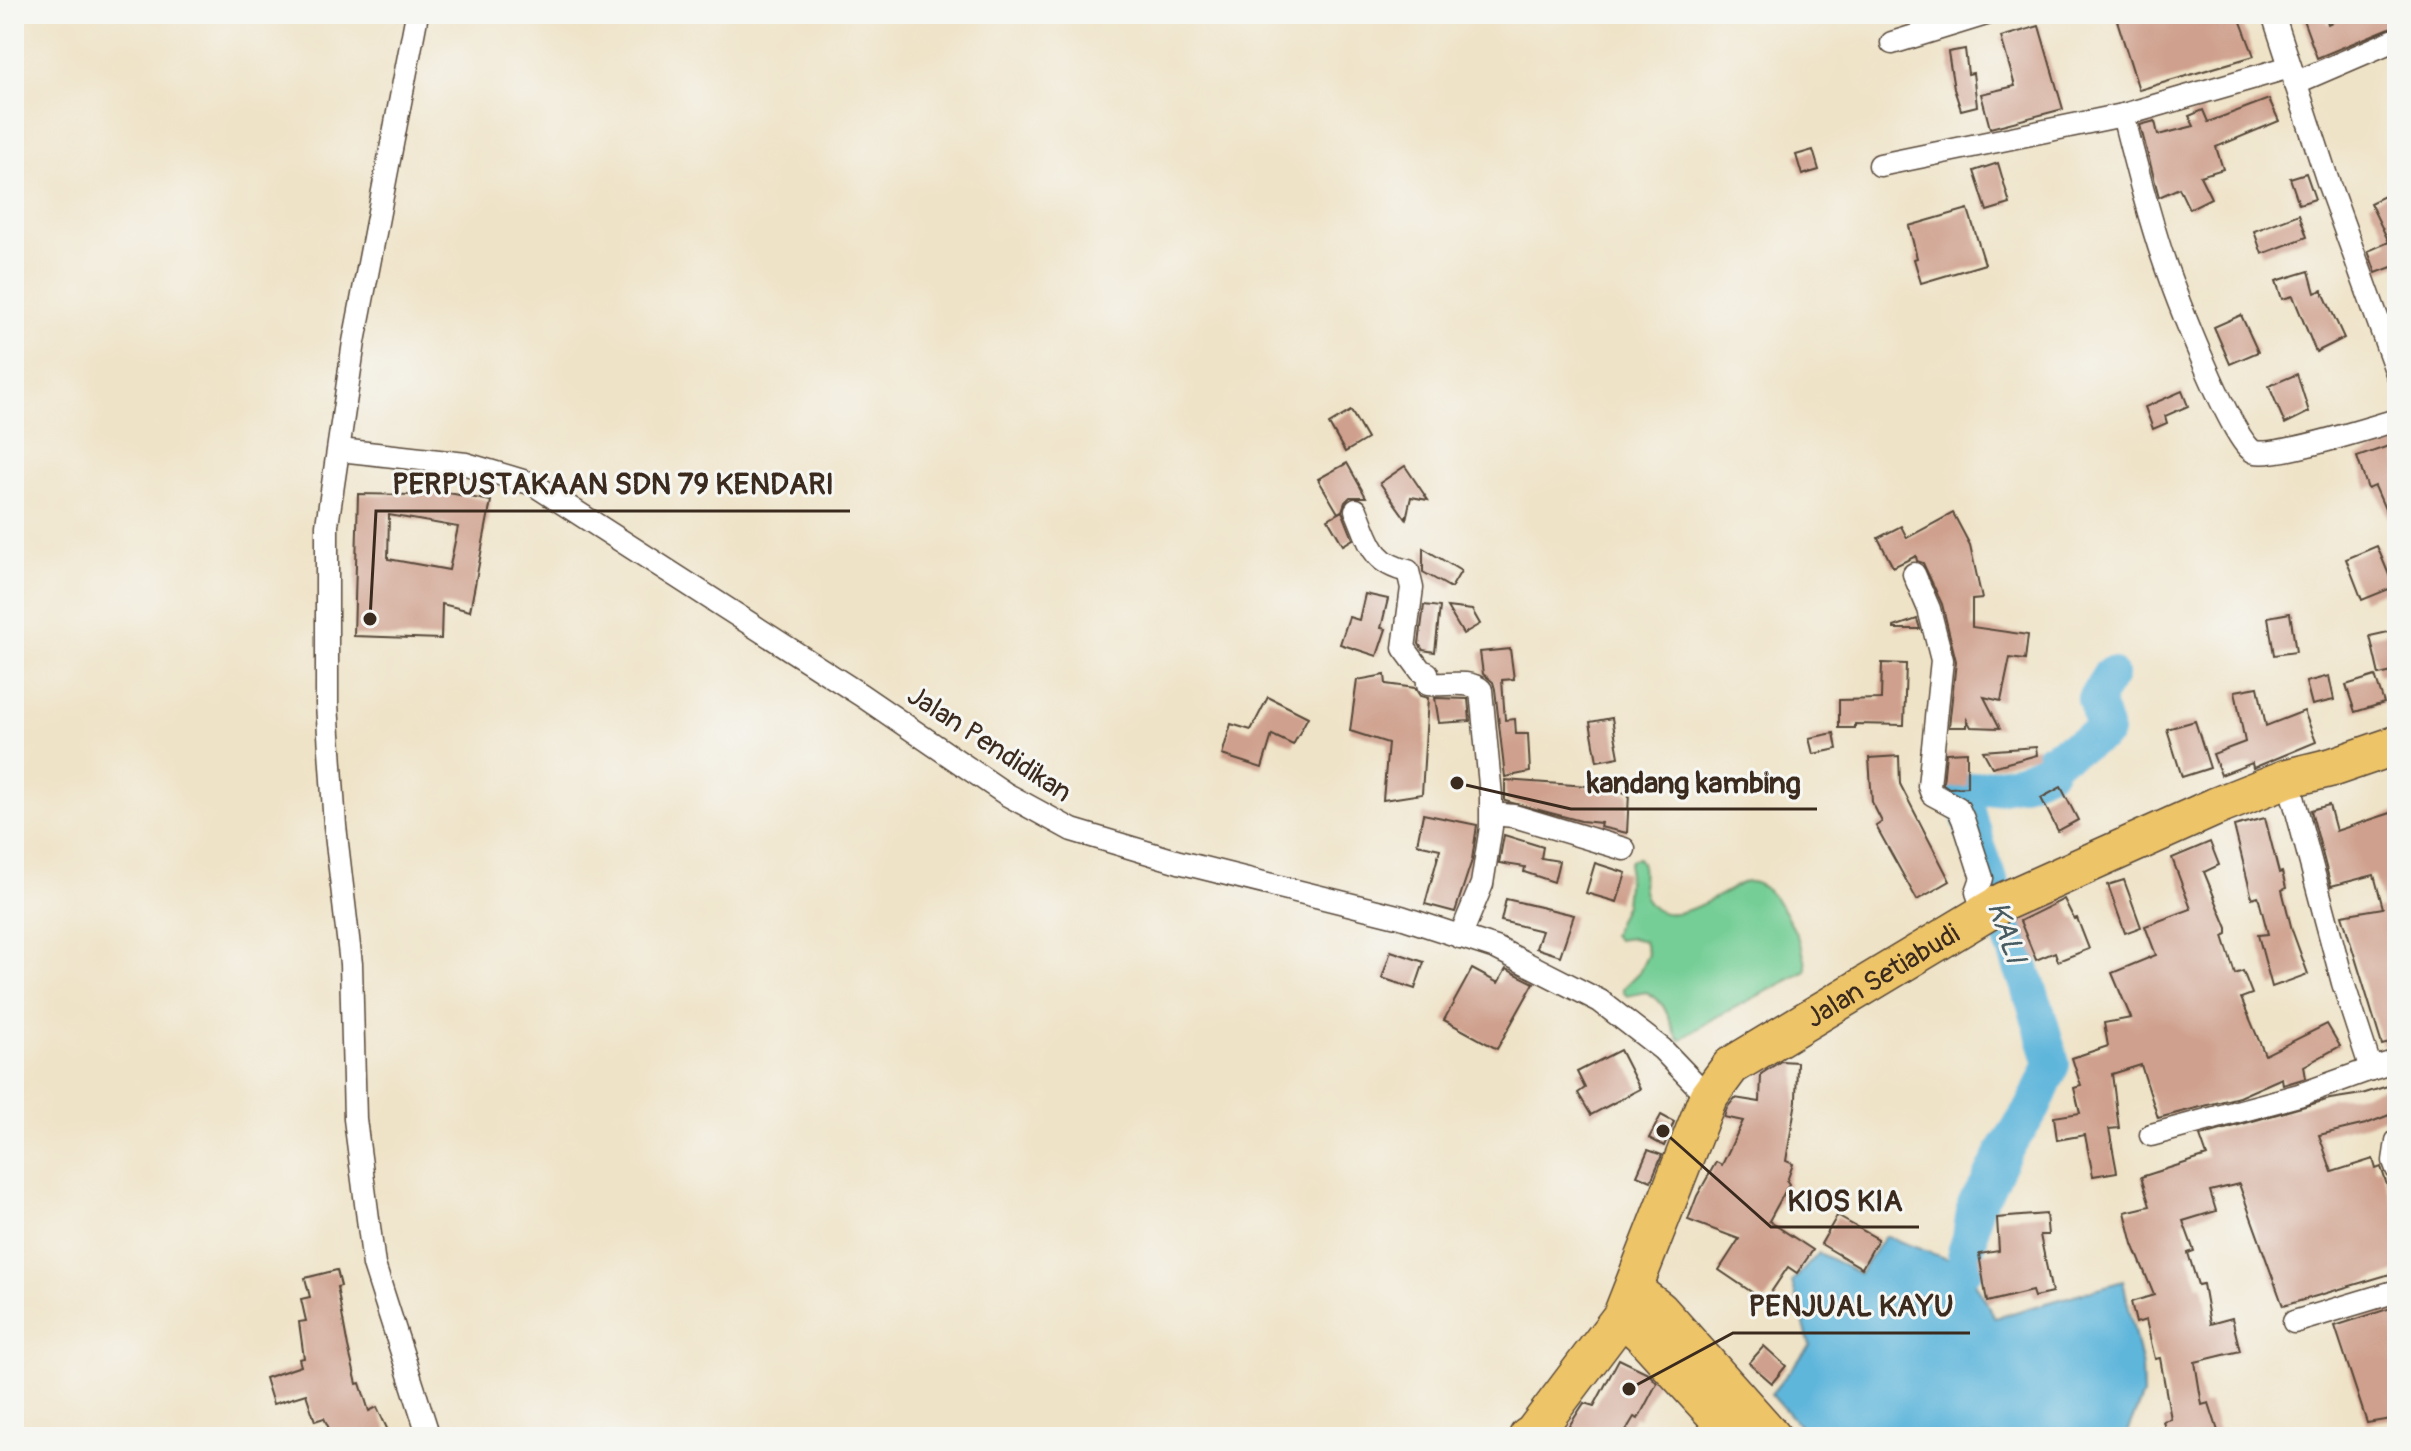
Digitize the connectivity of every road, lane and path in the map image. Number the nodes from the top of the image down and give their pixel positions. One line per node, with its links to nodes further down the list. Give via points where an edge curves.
1 (417, 14): 11 (street, via 364,283)
2 (1986, 14): 5 (street)
3 (2273, 14): 6 (street)
4 (2397, 39): 6 (street)
5 (1892, 43)
6 (2293, 75): 7 (street); 9 (street)
7 (2123, 115): 8 (street); 10 (street, via 2166,267 2243,444 2255,452 2281,450)
8 (1880, 165)
9 (2397, 373)
10 (2397, 420)
11 (340, 450): 19 (street, Jalan Pendidikan, via 466,464 533,484 1006,794 1072,830); 31 (street, via 327,525 327,704 351,964 355,1119 374,1265)
12 (1356, 510): 16 (street, via 1379,560 1408,571 1412,588 1404,648 1427,673 1428,684 1469,684 1481,690)
13 (1914, 574): 18 (street, via 1942,660 1929,786 1932,794 1958,808 1981,874 1977,892)
14 (2397, 745): 15 (highway, Jalan Setiabudi)
15 (2288, 778): 18 (highway, Jalan Setiabudi); 21 (street)
16 (1492, 814): 17 (street); 19 (street, via 1487,864)
17 (1624, 849)
18 (1993, 907): 22 (highway, Jalan Setiabudi, via 1754,1050 1731,1066)
19 (1460, 937): 22 (street, Jalan Pendidikan, via 1496,948 1600,1001 1662,1049)
20 (2397, 1061): 21 (street)
21 (2371, 1069): 23 (street, via 2299,1095)
22 (1708, 1097): 27 (highway, Jalan Setiabudi)
23 (2151, 1135)
24 (2397, 1141): 25 (street)
25 (2397, 1169)
26 (2397, 1291): 28 (street)
27 (1628, 1303): 29 (highway, via 1643,1335); 30 (highway, Jalan Setiabudi)
28 (2294, 1322)
29 (1733, 1420): 32 (highway)
30 (1531, 1436)
31 (429, 1437)
32 (1772, 1437)

